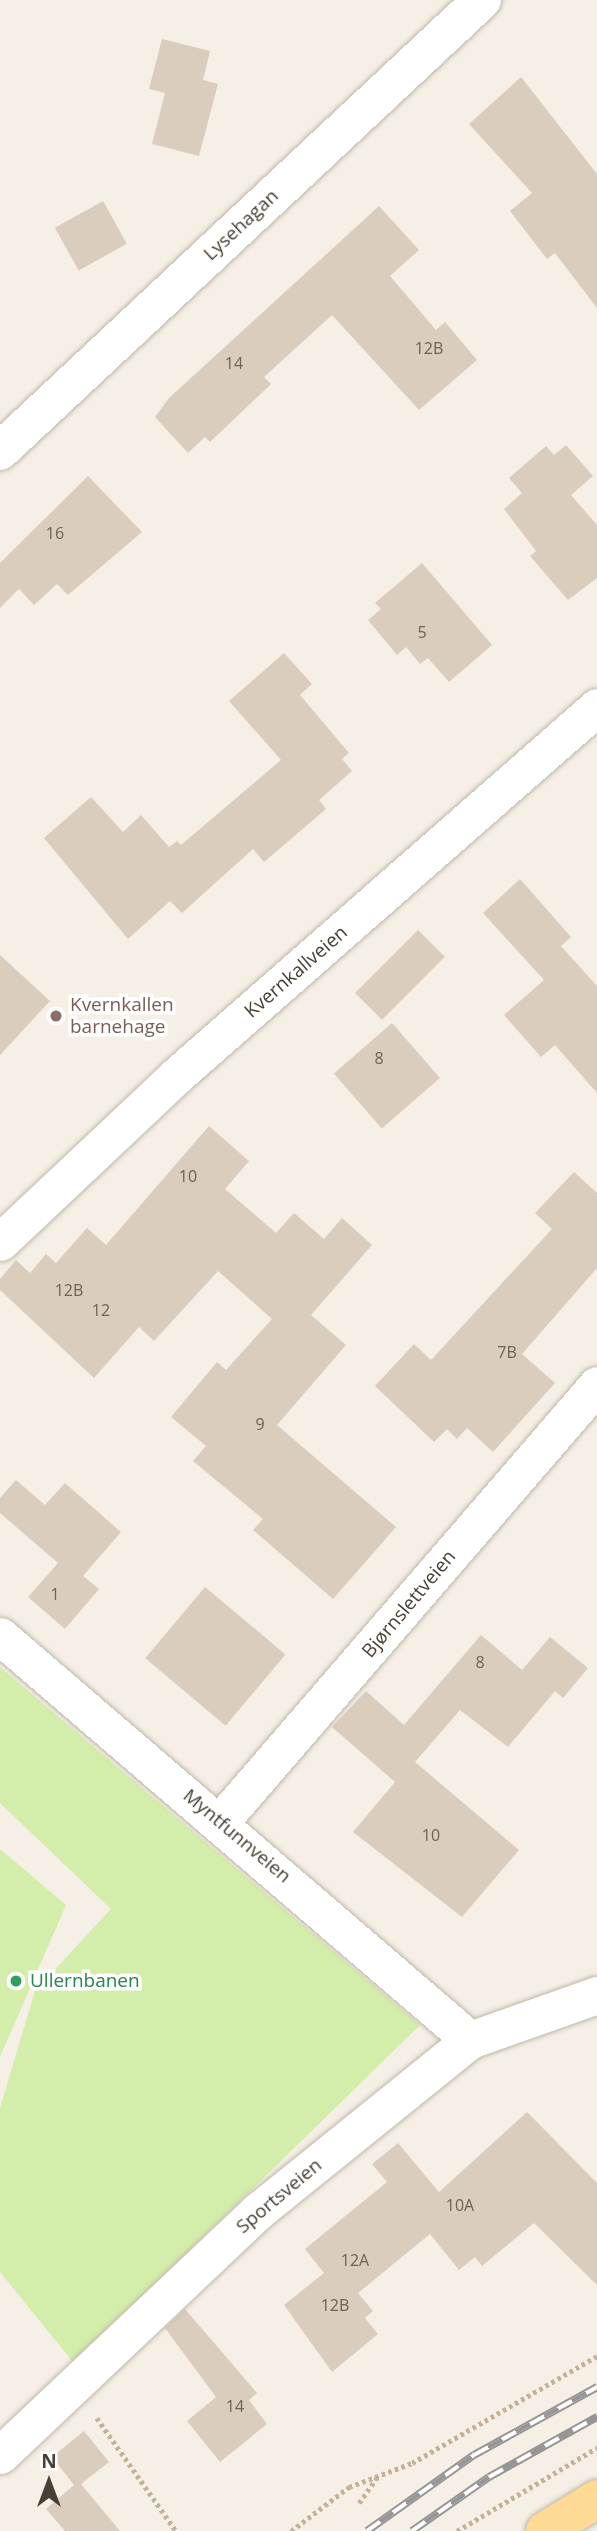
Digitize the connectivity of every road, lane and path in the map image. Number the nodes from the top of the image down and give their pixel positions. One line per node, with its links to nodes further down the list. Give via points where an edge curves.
1 (482, 0): 2 (street, Lysehagan)
2 (0, 450)
3 (597, 707): 4 (street, Kvernkallveien, via 176,1076)
4 (0, 1242)
5 (597, 1385): 7 (street, Bjørnslettveien)
6 (0, 1636): 7 (street, Myntfunnveien)
7 (220, 1822): 9 (street, Myntfunnveien)
8 (597, 1995): 9 (street, Sportsveien)
9 (470, 2040): 11 (street, Sportsveien, via 258,2211)
10 (597, 2356): 14 (path, via 412,2463)
11 (74, 2386): 13 (street, Sportsveien); 17 (path)
12 (597, 2448): 19 (path)
13 (0, 2455)
14 (378, 2475): 16 (path); 18 (path, via 349,2487)
15 (597, 2499): 20 (main road)
16 (359, 2504)
17 (176, 2531)
18 (291, 2531)
19 (457, 2531)
20 (545, 2531)

